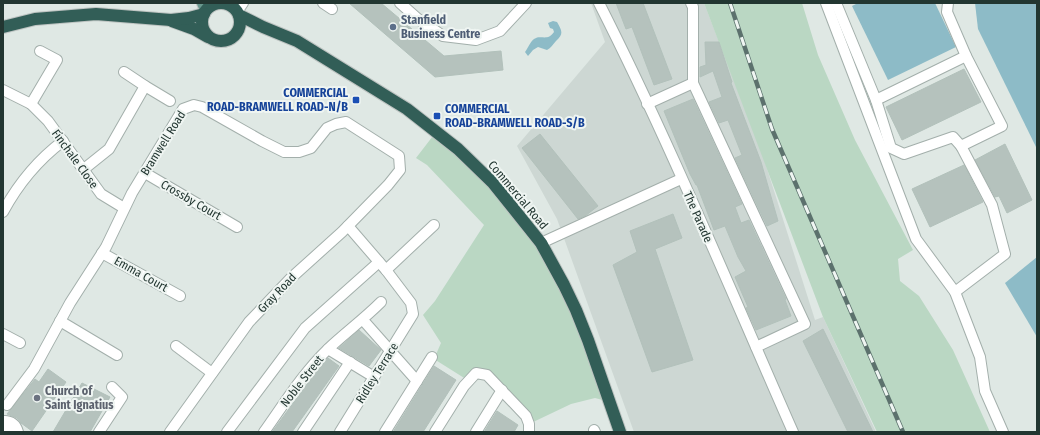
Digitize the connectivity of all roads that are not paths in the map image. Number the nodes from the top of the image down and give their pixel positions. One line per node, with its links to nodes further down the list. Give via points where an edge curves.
1 (323, 3): 11 (street)
2 (400, 3): 3 (street, via 443,36 476,40 500,31)
3 (526, 3)
4 (599, 3): 26 (street, The Parade)
5 (691, 3): 20 (street)
6 (826, 3): 41 (street, via 916,239)
7 (836, 3): 24 (street)
8 (948, 3): 18 (street, via 948,12)
9 (232, 6): 10 (highway, via 212,5); 14 (highway, Commercial Road); 15 (highway, via 240,21 239,28)
10 (204, 9): 12 (highway, via 189,18); 16 (highway, via 204,30)
11 (332, 9)
12 (171, 20): 13 (highway, via 96,14 35,19); 16 (highway)
13 (3, 27)
14 (263, 27): 15 (highway, via 248,30); 38 (highway, Commercial Road, via 297,41 407,109 458,149 494,184)
15 (232, 38): 16 (highway, via 221,41)
16 (211, 39)
17 (40, 51): 25 (street, via 56,60)
18 (966, 56): 24 (street); 28 (street, via 1002,126)
19 (124, 72): 21 (street)
20 (693, 83): 26 (street); 49 (street, via 805,324)
21 (145, 86): 23 (street); 29 (street, via 109,149)
22 (3, 90): 25 (street, Finchale Close)
23 (170, 100)
24 (876, 100): 28 (street, via 892,148 904,154 953,137)
25 (31, 104): 27 (street, Finchale Close, via 48,121)
26 (647, 104): 32 (street, The Parade)
27 (63, 142): 29 (street, Finchale Close); 33 (street, via 29,172)
28 (962, 146): 41 (street, via 992,205 1005,254)
29 (84, 169): 34 (street, Finchale Close, via 101,194)
30 (400, 170): 31 (street, Bramwell Road, via 399,156 346,122 327,128 311,148 299,152 284,152 194,105 180,113); 36 (street, Gray Road)
31 (145, 173): 34 (street, Bramwell Road); 37 (street, Crossby Court)
32 (681, 179): 38 (street); 49 (street, The Parade)
33 (4, 206)
34 (124, 208): 39 (street, Bramwell Road)
35 (434, 225): 40 (street)
36 (348, 226): 40 (street); 55 (street, Gray Road, via 291,278 250,322)
37 (237, 227)
38 (541, 243): 74 (highway, Commercial Road, via 576,310)
39 (102, 253): 42 (street, Emma Court); 45 (street, Bramwell Road)
40 (383, 266): 51 (street, Ridley Terrace, via 411,303 413,314); 66 (street, via 304,328)
41 (955, 292): 76 (street, via 980,357 985,391)
42 (180, 296)
43 (381, 302): 44 (street, Noble Street)
44 (363, 320): 50 (street, Noble Street); 51 (street)
45 (60, 321): 52 (street); 60 (street, Bramwell Road, via 34,369)
46 (3, 334): 47 (street)
47 (20, 343)
48 (176, 346): 55 (street)
49 (756, 347): 75 (street, The Parade)
50 (328, 349): 54 (street); 67 (street, Noble Street, via 308,370)
51 (391, 351): 56 (street, Ridley Terrace); 57 (street)
52 (117, 355)
53 (432, 357): 57 (street)
54 (350, 362): 56 (street); 68 (street)
55 (212, 373): 65 (street, Gray Road)
56 (374, 377): 69 (street, Ridley Terrace)
57 (417, 381): 70 (street)
58 (112, 387): 64 (street, via 122,397)
59 (502, 390): 71 (street, via 487,375 476,374); 72 (street); 73 (street, via 526,416)
60 (7, 405)
61 (4, 421): 62 (street, via 5,426); 63 (street, via 10,421)
62 (14, 432)
63 (18, 432)
64 (99, 432)
65 (170, 432)
66 (227, 432)
67 (264, 432)
68 (303, 432)
69 (340, 432)
70 (385, 432)
71 (434, 432)
72 (476, 432)
73 (529, 432)
74 (620, 432)
75 (793, 432)
76 (1003, 432)

